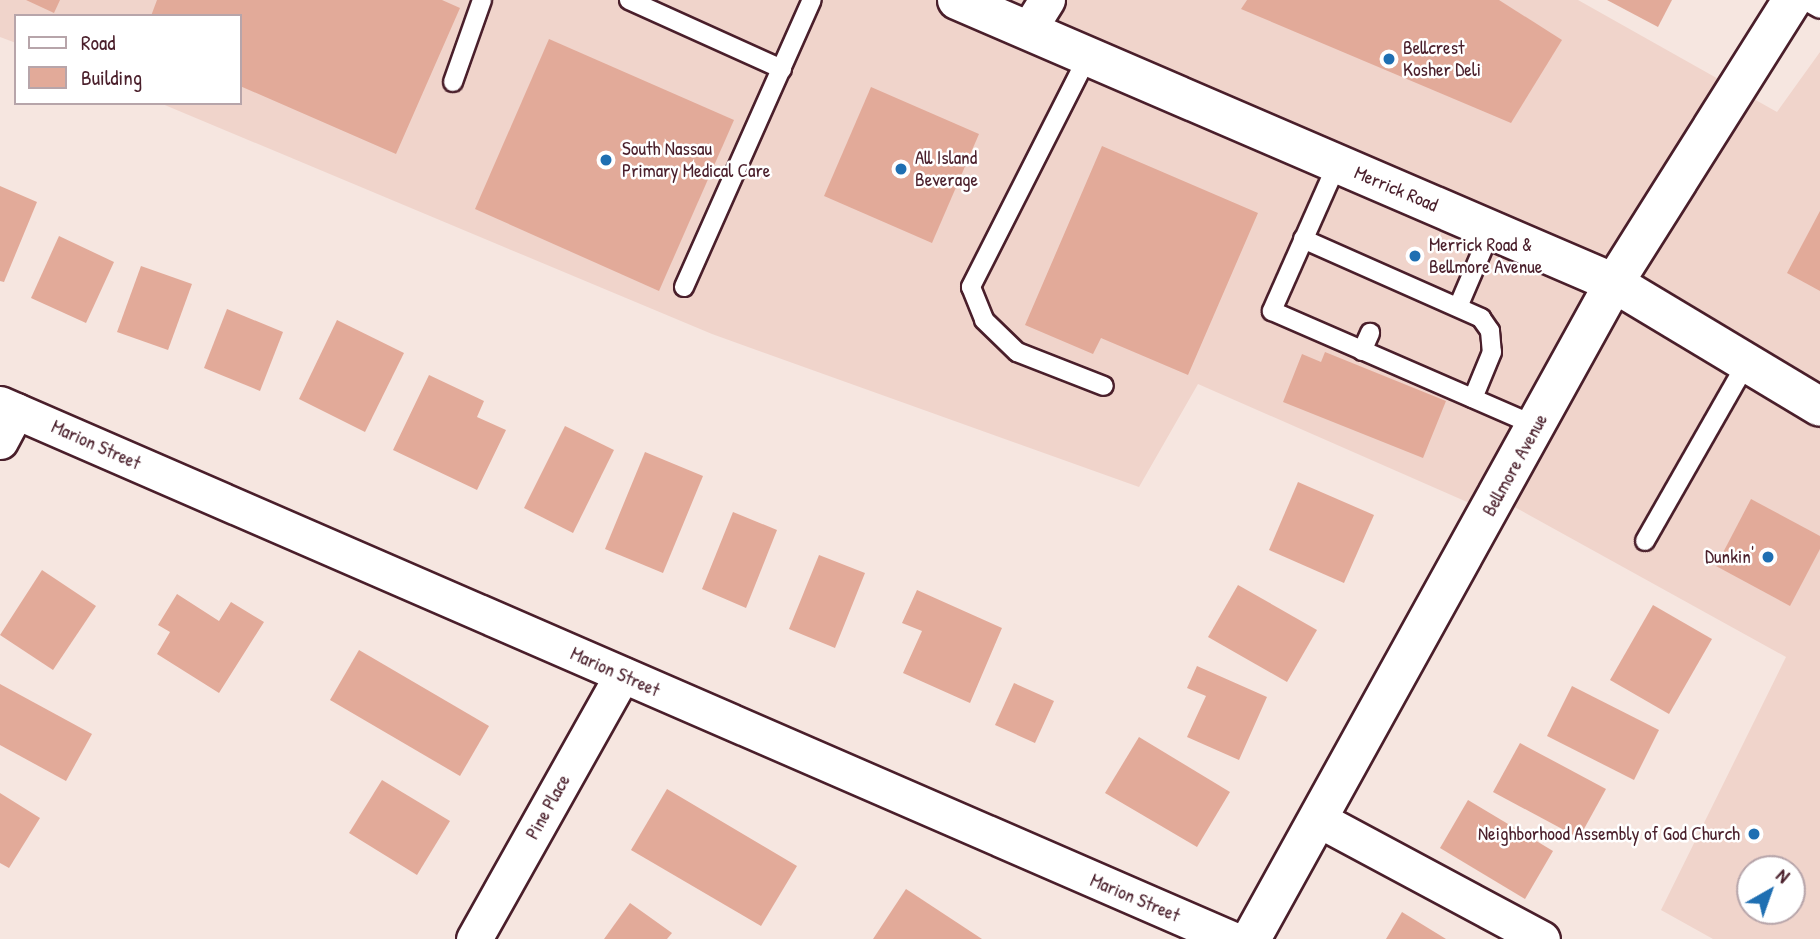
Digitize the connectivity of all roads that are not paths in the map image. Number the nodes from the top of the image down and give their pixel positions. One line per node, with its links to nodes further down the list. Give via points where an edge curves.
1 (482, 0): 11 (lane)
2 (629, 0): 10 (lane)
3 (812, 0): 10 (lane)
4 (957, 0): 8 (main road, Merrick Road)
5 (1793, 0): 15 (main road, Bellmore Avenue)
6 (1804, 0): 7 (lane)
7 (1820, 9)
8 (1037, 15): 9 (main road, Merrick Road)
9 (1088, 56): 12 (main road, Merrick Road); 21 (lane, via 971,287 984,320 1017,352)
10 (782, 69): 16 (lane)
11 (453, 82)
12 (1337, 164): 13 (main road, Merrick Road); 14 (lane)
13 (1492, 230): 15 (main road, Merrick Road); 17 (lane)
14 (1303, 239): 17 (lane, via 1392,286); 19 (lane, via 1272,311)
15 (1614, 283): 20 (main road, Merrick Road); 25 (main road, Bellmore Avenue)
16 (684, 287)
17 (1446, 307): 22 (lane, via 1481,318 1490,331 1492,352)
18 (1370, 333): 19 (lane)
19 (1362, 351): 22 (lane, via 1415,364)
20 (1746, 364): 24 (main road, Merrick Road); 27 (lane)
21 (1104, 387)
22 (1473, 398): 25 (lane)
23 (8, 407): 26 (street); 28 (street, Marion Street)
24 (1820, 407)
25 (1537, 426): 29 (main road, Bellmore Avenue)
26 (0, 441)
27 (1644, 541)
28 (622, 675): 30 (street, Pine Place); 31 (street, Marion Street)
29 (1318, 819): 32 (main road, Bellmore Avenue); 33 (street)
30 (474, 939)
31 (1231, 939)
32 (1251, 939)
33 (1542, 939)

